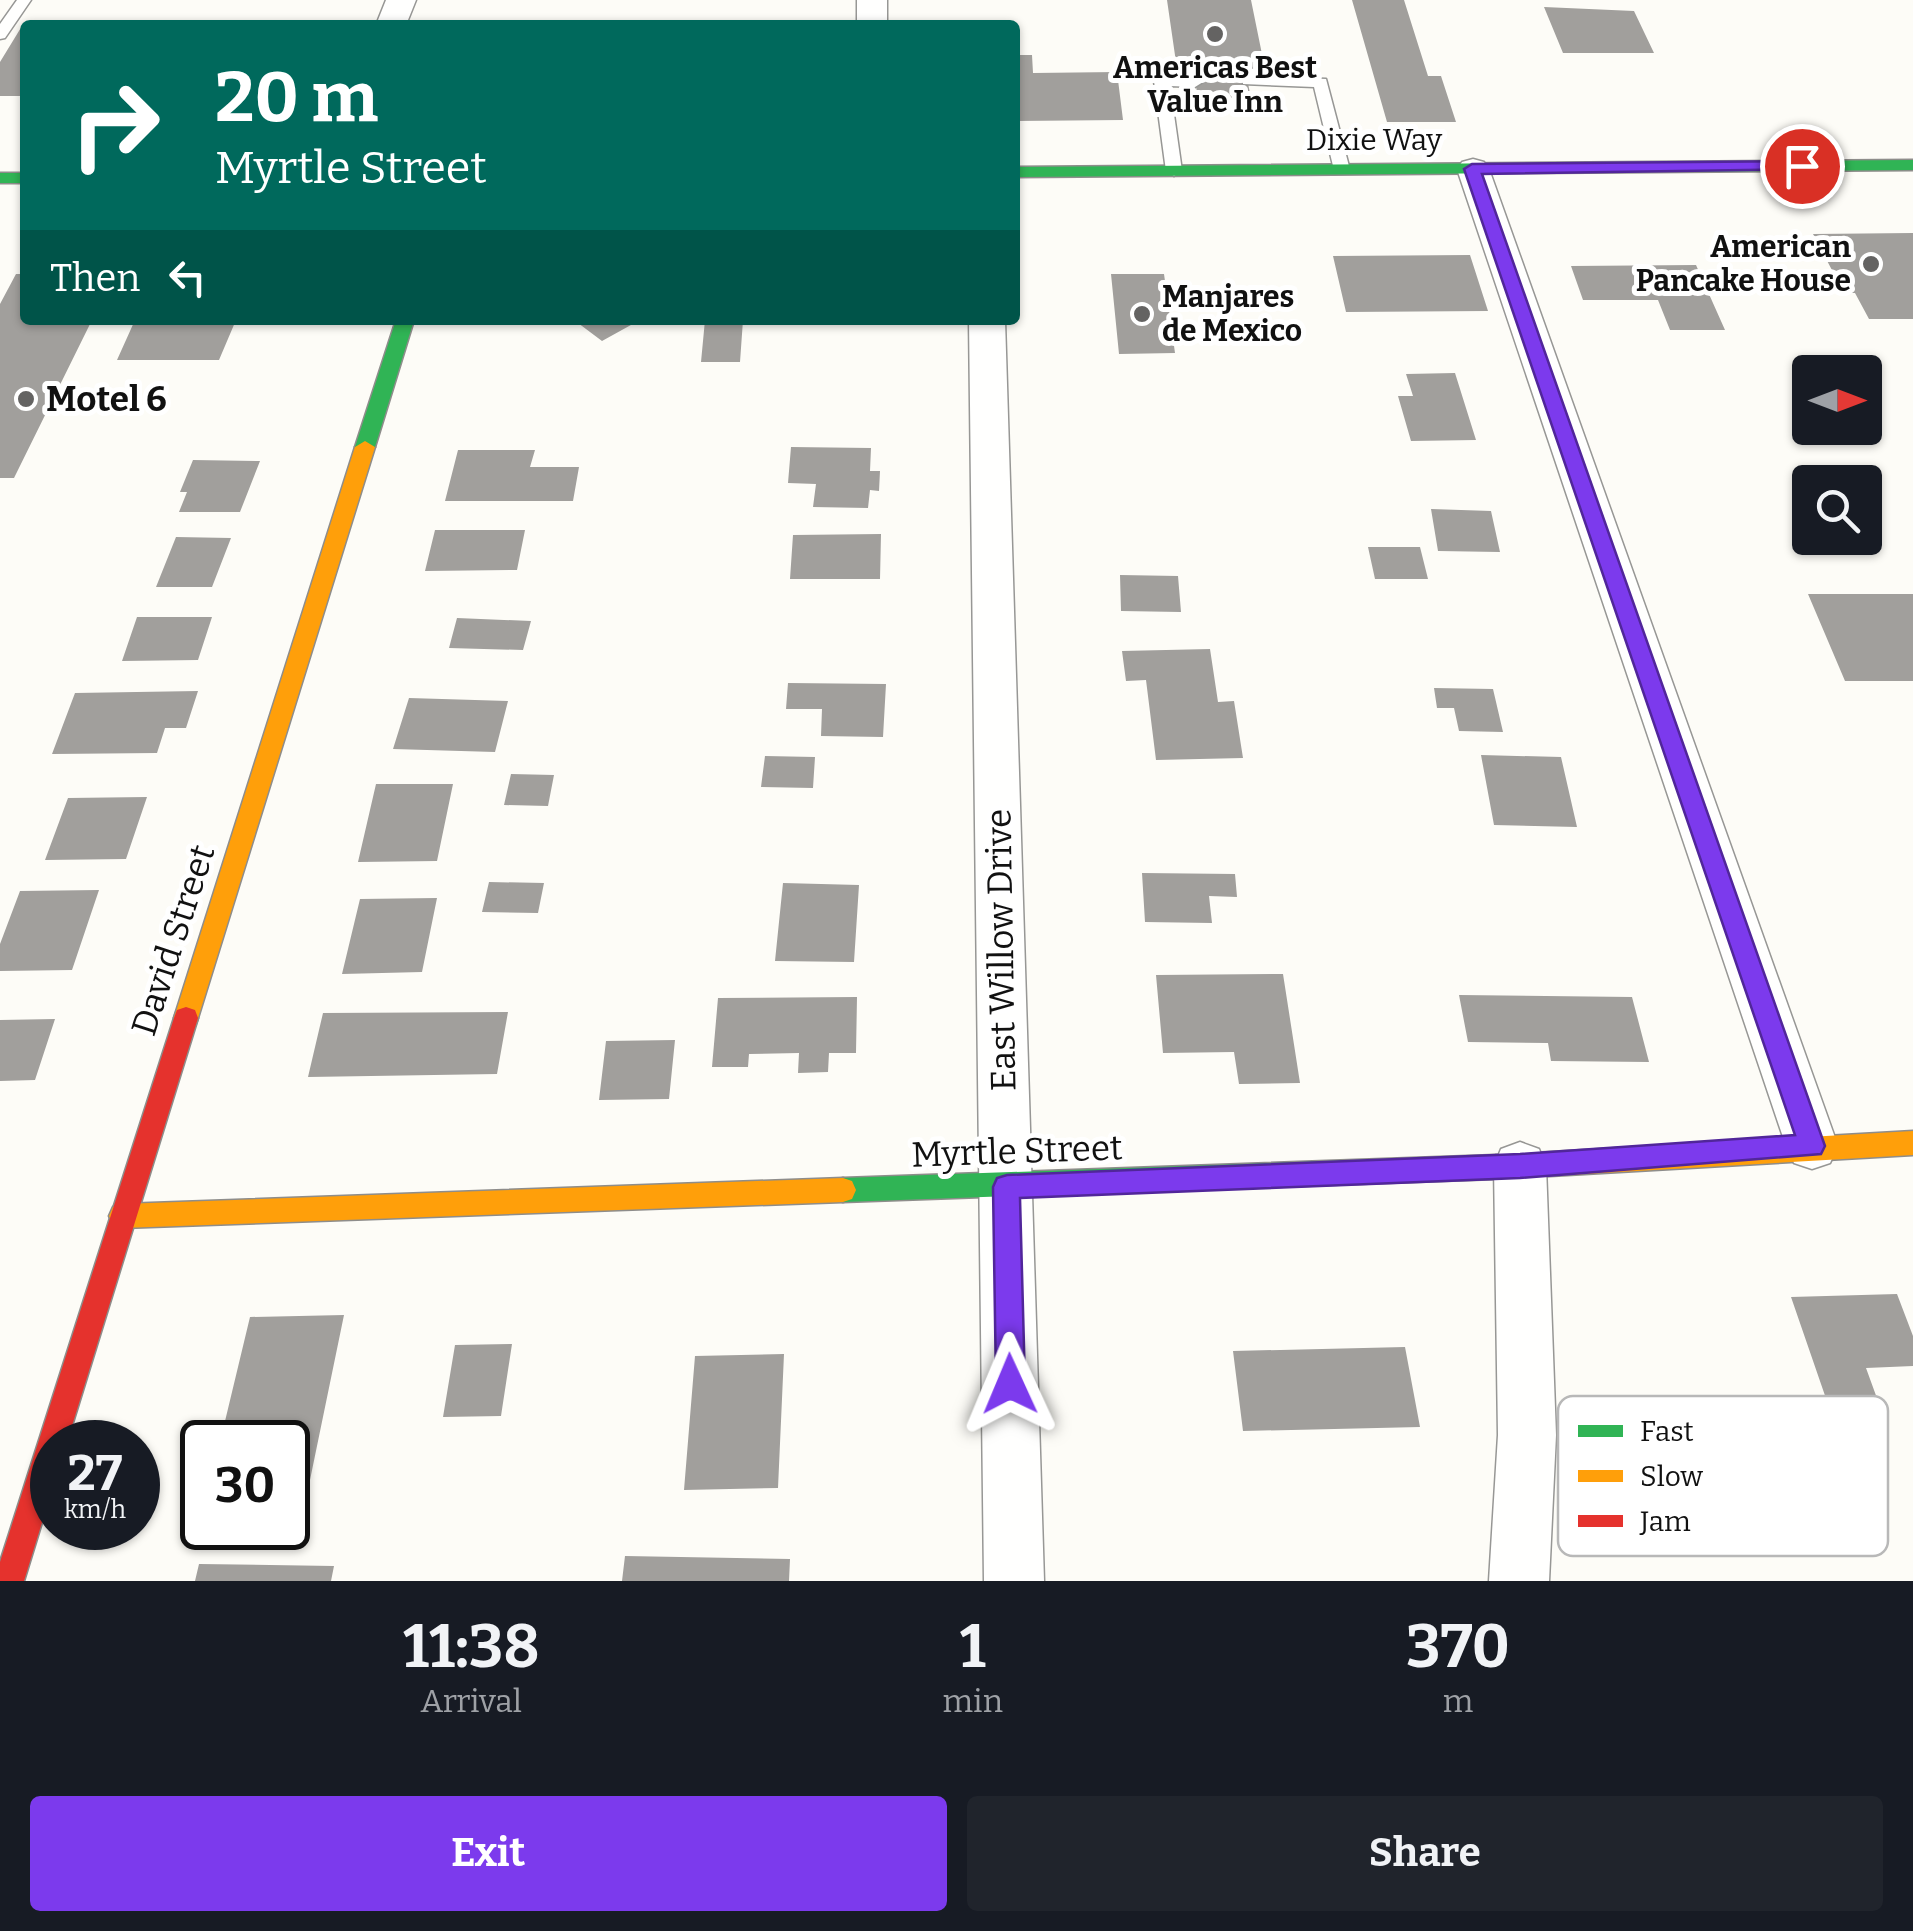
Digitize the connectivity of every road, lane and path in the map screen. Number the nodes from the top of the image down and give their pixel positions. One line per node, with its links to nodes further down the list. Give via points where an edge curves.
1 (24, 0): 2 (lane)
2 (0, 35)
3 (1248, 81): 7 (lane, via 1321,82)
4 (1195, 82): 8 (lane, via 1162,81)
5 (1913, 165): 6 (street, Dixie Way)
6 (1472, 169): 7 (street, Dixie Way); 13 (street)
7 (1342, 170): 8 (street, Dixie Way)
8 (1174, 171): 9 (street, Dixie Way)
9 (1020, 172)
10 (403, 325): 16 (street, David Street)
11 (987, 325): 15 (street, East Willow Drive)
12 (1913, 1143): 13 (street, Myrtle Street)
13 (1812, 1146): 14 (street, Myrtle Street)
14 (1520, 1166): 15 (street, Myrtle Street); 19 (street, via 1527,1435)
15 (1007, 1187): 16 (street, Myrtle Street); 18 (street, East Willow Drive)
16 (122, 1216): 17 (street, David Street)
17 (9, 1581)
18 (1014, 1581)
19 (1519, 1581)

